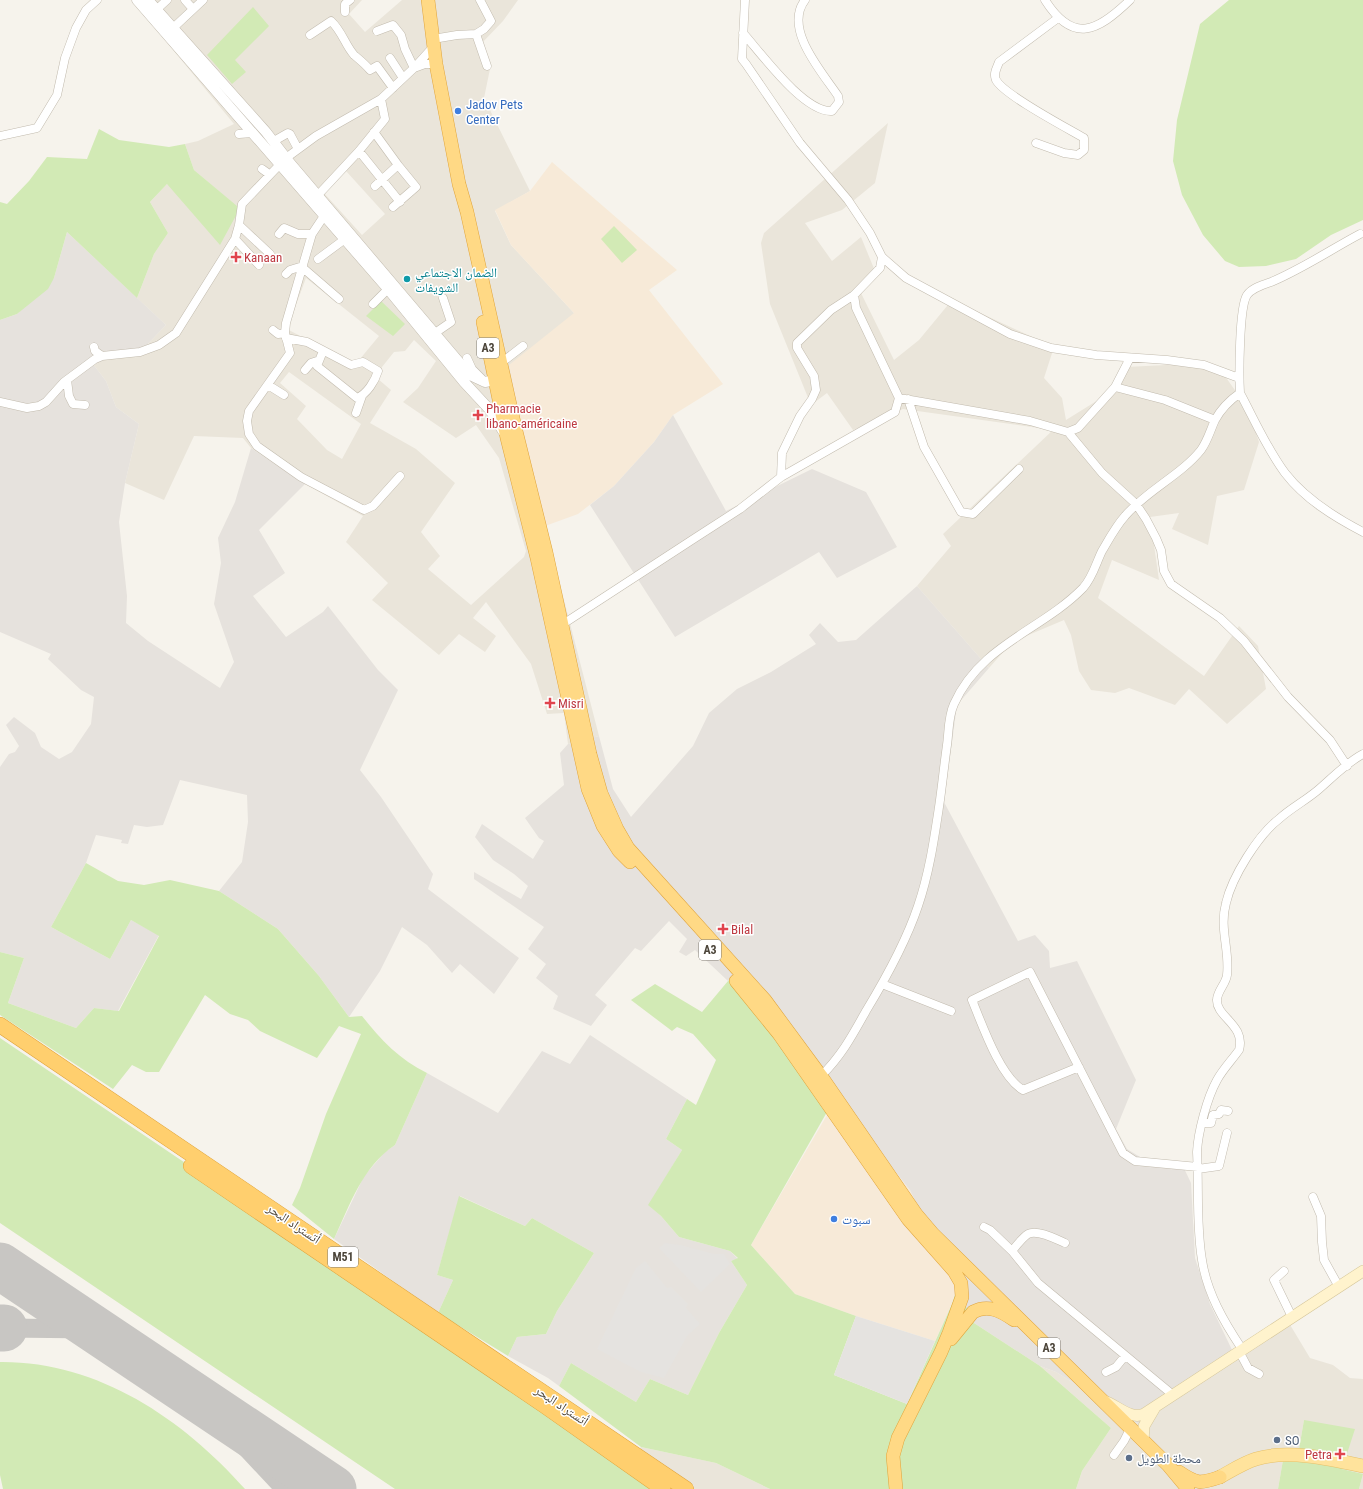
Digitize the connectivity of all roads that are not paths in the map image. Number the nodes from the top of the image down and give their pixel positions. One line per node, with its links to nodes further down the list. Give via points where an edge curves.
1 (97, 0): 34 (street, via 86,10 76,28 65,58 57,95 37,128)
2 (137, 0): 32 (street)
3 (148, 0): 15 (street)
4 (168, 0): 15 (street)
5 (185, 0): 14 (street)
6 (203, 0): 14 (street)
7 (350, 0): 16 (street, via 345,4)
8 (428, 0): 23 (highway, A3)
9 (480, 0): 21 (street, via 491,21)
10 (745, 0): 20 (street)
11 (805, 0): 20 (street, via 800,10 798,29 814,60 838,96 839,102 832,111 825,112 802,99)
12 (1045, 0): 17 (street)
13 (1130, 0): 17 (street, via 1100,24 1090,27 1071,28)
14 (193, 9): 18 (street)
15 (156, 10): 18 (street)
16 (345, 12)
17 (1058, 18): 36 (street, via 999,62 995,73 997,80 1014,96 1084,138 1084,150 1078,156)
18 (172, 29): 35 (street)
19 (377, 31): 27 (street, via 393,25 401,35)
20 (743, 33): 57 (street, via 742,58 800,143 848,200 870,232)
21 (476, 34): 23 (street, via 457,35); 26 (street)
22 (310, 35): 29 (street, via 331,21 354,54 370,70 377,66)
23 (434, 43): 25 (highway, A3); 27 (street)
24 (390, 58): 28 (street)
25 (436, 64): 27 (street); 44 (highway, A3)
26 (487, 66)
27 (414, 68): 28 (street)
28 (403, 78): 29 (street)
29 (393, 88): 30 (street)
30 (381, 99): 31 (street, via 385,119); 37 (street)
31 (374, 132): 38 (street); 40 (street)
32 (252, 133): 33 (street); 39 (street)
33 (239, 134)
34 (0, 136)
35 (274, 142): 37 (street, via 290,134); 39 (street)
36 (1036, 142)
37 (298, 148): 39 (street)
38 (359, 151): 43 (street); 46 (street)
39 (283, 161): 42 (street); 46 (street); 49 (street)
40 (398, 165): 43 (street); 47 (street, via 416,187)
41 (262, 168): 42 (street)
42 (269, 174): 50 (street, via 242,204)
43 (382, 178): 45 (street); 47 (street)
44 (459, 184): 79 (highway, A3); 83 (highway, A3, via 462,222)
45 (375, 186)
46 (318, 195): 70 (street)
47 (400, 202): 48 (street)
48 (393, 207)
49 (324, 216): 52 (street); 55 (street)
50 (240, 222): 54 (street); 56 (street)
51 (279, 234): 52 (street, via 284,228 298,234)
52 (312, 234): 60 (street)
53 (1360, 234): 81 (street, via 1294,273 1248,294 1243,305)
54 (235, 239): 59 (street); 75 (street, via 176,333 140,352)
55 (344, 239): 58 (street); 64 (street)
56 (270, 250)
57 (882, 257): 61 (street); 62 (street, via 882,266)
58 (318, 259)
59 (259, 265)
60 (303, 267): 63 (street, via 290,270); 67 (street); 71 (street, via 286,323)
61 (892, 267): 62 (street); 77 (street, via 918,286 1023,338 1069,352)
62 (877, 271): 65 (street)
63 (286, 274)
64 (388, 290): 68 (street); 96 (street, via 490,410)
65 (854, 295): 89 (street, via 856,308); 99 (street, via 831,310 798,343 797,348 814,376 816,390 782,452)
66 (443, 298): 70 (street, via 451,322)
67 (339, 299)
68 (372, 304)
69 (273, 330): 71 (street)
70 (434, 333): 83 (street, via 470,375)
71 (285, 335): 74 (street, via 307,342); 84 (street, via 290,353)
72 (523, 346): 79 (street)
73 (94, 347): 75 (street)
74 (323, 351): 78 (street); 88 (street, via 351,365 364,362 378,371 376,378)
75 (102, 356): 82 (street)
76 (467, 358): 83 (street, via 472,370)
77 (1130, 358): 81 (street, via 1204,365); 85 (street)
78 (317, 361): 80 (street); 88 (street, via 320,369 357,398)
79 (501, 364): 102 (highway, A3)
80 (305, 370)
81 (1239, 378): 86 (street)
82 (67, 380): 91 (street, via 39,406 27,408); 92 (street, via 73,404)
83 (490, 381): 96 (highway, A3)
84 (268, 385): 87 (street); 98 (street, via 249,411 249,434 257,446 301,477 364,510 373,506)
85 (1115, 387): 94 (street, via 1164,400); 95 (street, via 1078,428)
86 (1240, 393): 94 (street, via 1229,401); 101 (street, via 1285,473 1299,489 1341,521)
87 (284, 395)
88 (362, 396): 93 (street)
89 (899, 398): 90 (street); 99 (street, via 895,412 890,416)
90 (908, 399): 95 (street, via 1030,421); 97 (street, via 924,447 961,512 973,514)
91 (0, 402)
92 (85, 405)
93 (356, 412)
94 (1216, 420): 100 (street, via 1208,441 1196,455)
95 (1068, 432): 100 (street, via 1102,473)
96 (507, 438): 125 (highway, A3, via 537,558 586,783 600,821 619,850 755,1002 908,1219 957,1276 961,1283 962,1297)
97 (1019, 469)
98 (400, 476)
99 (781, 477): 102 (street, via 702,534)
100 (1136, 504): 104 (street, via 1156,538 1161,550 1164,571 1171,584 1220,618 1244,641 1288,697 1330,740); 105 (street, via 1112,534 1085,586 990,656 967,682 954,704 950,714 939,807 927,875 912,922)
101 (1363, 532)
102 (563, 624): 110 (highway, A3, via 597,781 621,837 635,856 765,1000)
103 (1363, 754): 104 (street)
104 (1347, 766): 112 (street, via 1269,828 1247,857 1226,902 1223,933 1228,962 1227,976 1217,1000 1218,1007 1239,1034 1241,1044 1240,1050 1216,1080)
105 (882, 984): 106 (street); 110 (street, via 842,1053)
106 (951, 1011)
107 (0, 1025): 139 (highway, أتستراد البحر / M51)
108 (0, 1037): 138 (highway, أتستراد البحر / M51)
109 (1079, 1067): 109 (street, via 1023,1090 1017,1086 997,1057 972,1000 1030,972); 114 (street, via 1123,1153 1135,1161)
110 (821, 1076): 123 (highway, A3, via 925,1225)
111 (1228, 1111): 112 (street, via 1221,1110 1219,1114 1213,1115 1211,1123)
112 (1203, 1123): 114 (street, via 1197,1142)
113 (1227, 1133): 114 (street, via 1219,1166)
114 (1198, 1168): 124 (street, via 1202,1260 1210,1292)
115 (1312, 1196): 121 (street, via 1321,1216 1324,1260)
116 (984, 1227): 118 (street)
117 (1065, 1243): 118 (street, via 1053,1237 1034,1233 1028,1234)
118 (1012, 1251): 126 (street, via 1038,1283)
119 (1284, 1271): 122 (street, via 1274,1280)
120 (1363, 1271): 121 (main road)
121 (1339, 1287): 122 (main road)
122 (1292, 1318): 124 (main road)
123 (1031, 1330): 125 (highway, via 998,1310 977,1310); 130 (highway, A3)
124 (1240, 1350): 128 (street, via 1248,1368); 129 (main road)
125 (942, 1352): 140 (highway, A3, via 898,1438 893,1461)
126 (1125, 1356): 127 (street, via 1116,1367); 129 (street)
127 (1106, 1372)
128 (1260, 1374)
129 (1173, 1396): 131 (main road)
130 (1102, 1400): 131 (main road, via 1136,1416); 132 (highway, A3)
131 (1156, 1407): 133 (main road, via 1144,1426)
132 (1130, 1428): 133 (highway, A3); 134 (street)
133 (1143, 1441): 135 (highway, A3)
134 (1114, 1455)
135 (1168, 1465): 137 (highway, via 1196,1482 1202,1483); 141 (highway, A3)
136 (1363, 1466): 137 (main road, via 1321,1458 1274,1456 1251,1461)
137 (1220, 1477): 142 (highway)
138 (663, 1489)
139 (686, 1489)
140 (896, 1489)
141 (1188, 1489)
142 (1209, 1489)

